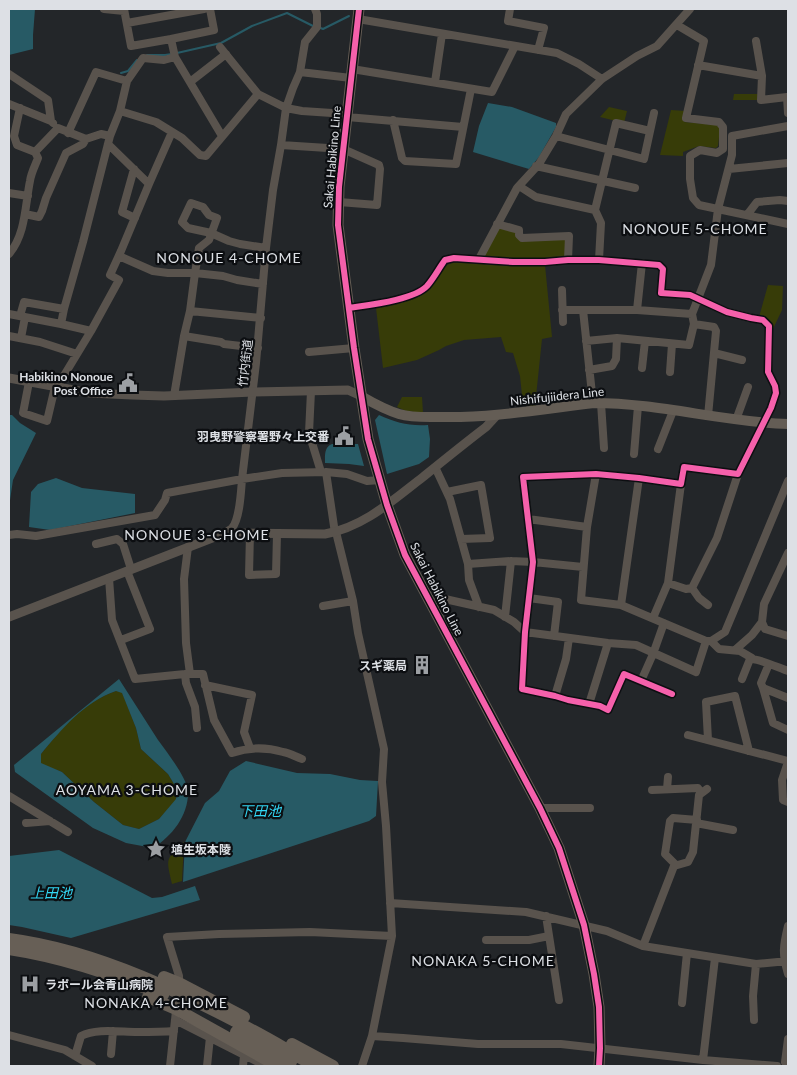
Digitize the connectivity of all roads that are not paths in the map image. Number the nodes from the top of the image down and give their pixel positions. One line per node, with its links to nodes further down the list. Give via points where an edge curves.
1 (104, 9): 7 (street)
2 (204, 9): 9 (street)
3 (210, 9): 12 (street, via 214,30)
4 (314, 9): 20 (street, 竹内街道, via 317,27 305,42)
5 (509, 9): 16 (street, via 508,21 544,28)
6 (690, 9): 10 (street)
7 (124, 10): 9 (street)
8 (358, 14): 11 (street); 21 (main road, Sakai Habikino Line)
9 (127, 23): 12 (street, via 131,46)
10 (676, 25): 19 (street, via 704,41); 24 (street, via 658,46)
11 (442, 34): 14 (street); 27 (street)
12 (170, 39): 18 (street)
13 (756, 41): 23 (street)
14 (515, 46): 16 (street); 28 (street, via 492,92)
15 (220, 47): 17 (street)
16 (538, 50): 24 (street, via 557,53)
17 (226, 54): 26 (street); 29 (street)
18 (175, 57): 25 (street, via 164,60 143,58); 26 (street)
19 (698, 66): 23 (street); 65 (street, via 686,118 719,122 723,127 723,149 717,153 700,150 690,156 690,179 693,198 698,205)
20 (300, 72): 21 (street); 32 (street, 竹内街道)
21 (352, 73): 27 (street); 36 (main road, Sakai Habikino Line)
22 (9, 74): 38 (street, via 48,100)
23 (762, 76): 35 (street, via 761,100 787,97)
24 (602, 79): 46 (street, via 566,114)
25 (127, 81): 33 (street); 44 (street, via 96,72)
26 (190, 82): 45 (street)
27 (435, 82): 28 (street)
28 (471, 89): 40 (street)
29 (258, 94): 32 (street); 45 (street)
30 (9, 104): 31 (street)
31 (20, 108): 38 (street); 52 (street, via 14,136 17,144)
32 (286, 108): 36 (street); 49 (street, 竹内街道)
33 (120, 111): 43 (street, via 156,122); 48 (street)
34 (654, 113): 42 (street)
35 (788, 113)
36 (347, 115): 37 (street); 50 (main road, Sakai Habikino Line)
37 (393, 120): 40 (street); 40 (street, via 402,158 406,161 456,164)
38 (51, 121): 41 (street)
39 (788, 126): 56 (street, via 732,136)
40 (463, 127)
41 (58, 128): 44 (street); 52 (street)
42 (650, 131): 51 (street, via 616,123); 51 (street, via 644,158)
43 (172, 132): 45 (street, via 200,155 206,156); 58 (street)
44 (68, 133): 47 (street)
45 (222, 136)
46 (556, 136): 51 (street); 54 (street)
47 (86, 139): 48 (street, via 101,134); 67 (street, via 66,153 39,217)
48 (109, 140): 55 (street); 85 (street)
49 (281, 145): 50 (street); 73 (street, 竹内街道)
50 (343, 149): 64 (main road, Sakai Habikino Line); 64 (street, via 378,165 380,170 377,205)
51 (610, 150): 57 (street)
52 (35, 152): 62 (street, via 38,158)
53 (788, 163): 56 (street)
54 (536, 166): 57 (street); 59 (street)
55 (134, 169): 58 (street); 69 (street, via 122,212)
56 (729, 169): 65 (street)
57 (602, 181): 60 (street); 66 (street)
58 (149, 184): 69 (street)
59 (519, 186): 66 (street, via 536,197); 70 (street)
60 (635, 188)
61 (9, 194): 62 (street)
62 (28, 196): 67 (street)
63 (788, 201): 68 (street, via 758,202)
64 (339, 202): 84 (main road, Sakai Habikino Line, via 338,225)
65 (718, 209): 68 (street); 83 (street, via 711,264)
66 (595, 210): 78 (street, via 601,223)
67 (25, 214): 74 (street, via 15,246)
68 (747, 215): 71 (street)
69 (135, 218): 75 (street)
70 (498, 224): 76 (street); 77 (street, via 519,230 522,238 569,236)
71 (788, 224)
72 (211, 233): 72 (street, via 216,218 203,207 191,203 182,222 188,228); 73 (street, via 229,241); 80 (street, via 209,240 199,248)
73 (266, 248): 81 (street, 竹内街道)
74 (9, 254)
75 (119, 256): 80 (street, via 153,271); 97 (street, via 110,275 119,280)
76 (478, 259): 77 (street); 84 (street, via 445,260 420,291 393,301)
77 (568, 260): 78 (street)
78 (598, 260): 79 (street)
79 (642, 263): 83 (street, via 659,264 663,269 661,293 690,295); 88 (street)
80 (195, 273): 81 (street); 89 (street)
81 (263, 284): 93 (street, 竹内街道)
82 (562, 290): 86 (street)
83 (698, 300): 91 (street); 128 (street, via 727,312 764,320 769,326 768,372 776,393)
84 (349, 308): 106 (main road, Sakai Habikino Line)
85 (64, 309): 92 (street, via 24,302); 95 (street)
86 (562, 310): 87 (street); 94 (street)
87 (583, 310): 88 (street); 102 (street)
88 (637, 310): 91 (street)
89 (190, 311): 93 (street); 99 (street)
90 (9, 314): 92 (street)
91 (692, 314): 96 (street)
92 (23, 317): 95 (street); 100 (street)
93 (261, 318): 105 (street, 竹内街道)
94 (563, 322)
95 (61, 324): 97 (street)
96 (694, 324): 104 (street, via 689,345); 108 (street, via 714,327)
97 (92, 331): 109 (street)
98 (9, 336): 100 (street)
99 (184, 336): 105 (street); 120 (street)
100 (21, 338): 109 (street)
101 (617, 338): 102 (street); 103 (street); 112 (street, via 616,359 612,366)
102 (586, 341): 112 (street)
103 (645, 341): 104 (street); 111 (street)
104 (672, 344): 113 (street)
105 (258, 348): 119 (street, 竹内街道)
106 (354, 348): 107 (street); 121 (main road, Sakai Habikino Line)
107 (309, 352)
108 (714, 353): 110 (street); 126 (street)
109 (77, 354): 116 (street)
110 (742, 360)
111 (642, 368)
112 (589, 370): 122 (street)
113 (670, 372)
114 (9, 378): 115 (street)
115 (29, 382): 116 (street); 116 (street, via 22,413 47,421)
116 (56, 387): 120 (street, via 105,394)
117 (748, 387): 127 (street)
118 (311, 391): 119 (street); 121 (street, via 348,390); 134 (street, via 309,433)
119 (252, 392): 120 (street); 138 (street, 竹内街道)
120 (174, 396)
121 (361, 396): 125 (main road, Nishifujiidera Line, via 407,416); 139 (main road, Sakai Habikino Line, via 368,440)
122 (597, 403): 123 (main road, Nishifujiidera Line); 125 (main road, Nishifujiidera Line); 130 (street)
123 (638, 406): 124 (main road, Nishifujiidera Line); 132 (street)
124 (673, 411): 126 (main road, Nishifujiidera Line); 131 (street)
125 (497, 415): 133 (street)
126 (708, 416): 127 (main road, Nishifujiidera Line)
127 (736, 420): 128 (main road, Nishifujiidera Line)
128 (762, 424): 129 (main road, Nishifujiidera Line); 136 (street)
129 (788, 424)
130 (604, 448)
131 (658, 449)
132 (634, 454)
133 (435, 467): 142 (street); 143 (street)
134 (323, 472): 138 (street, via 282,473); 139 (street, via 347,474 367,481); 146 (street)
135 (596, 474): 137 (street); 144 (street, via 523,477); 145 (street)
136 (738, 474): 141 (street, via 684,467); 162 (street, via 717,538)
137 (639, 478): 141 (street); 166 (street)
138 (242, 479): 147 (street, 竹内街道, via 238,513 233,527); 150 (street, via 167,493 155,515 36,536)
139 (380, 480): 143 (main road, Sakai Habikino Line)
140 (788, 482): 180 (street, via 725,632)
141 (681, 484): 161 (street)
142 (447, 492): 151 (street); 151 (street, via 481,485 490,538)
143 (387, 505): 146 (street, via 354,525); 163 (main road, Sakai Habikino Line, via 406,555)
144 (528, 519): 145 (street); 156 (street)
145 (587, 526): 158 (street)
146 (335, 532): 149 (street); 165 (street)
147 (225, 533): 148 (street); 153 (street)
148 (250, 533): 149 (street); 149 (street, via 249,575 276,574)
149 (277, 534)
150 (9, 535)
151 (461, 539): 157 (street)
152 (96, 544): 159 (street, via 117,539 123,544)
153 (188, 547): 159 (street); 187 (street, via 184,579)
154 (788, 553): 173 (street, via 764,604)
155 (511, 561): 156 (street); 157 (street); 171 (street)
156 (533, 562): 158 (street); 164 (street)
157 (468, 564): 169 (street, via 469,580)
158 (583, 567): 166 (street, via 581,600)
159 (129, 570): 160 (street); 179 (street, via 150,629)
160 (109, 578): 170 (street); 179 (street, via 112,620)
161 (668, 583): 162 (street); 172 (street)
162 (692, 588): 167 (street)
163 (427, 595): 169 (street); 209 (main road, Sakai Habikino Line)
164 (529, 598): 175 (street); 176 (street, via 558,602)
165 (352, 601): 168 (street); 217 (street, via 384,749 382,782)
166 (621, 605): 172 (street)
167 (708, 605)
168 (323, 606)
169 (479, 607): 171 (street, via 494,610)
170 (9, 617)
171 (505, 617): 175 (street)
172 (653, 618): 174 (street)
173 (762, 622): 177 (street, via 765,629); 182 (street)
174 (664, 623): 180 (street); 183 (street)
175 (525, 632): 176 (street); 193 (street, via 522,689)
176 (554, 636): 178 (street)
177 (788, 636)
178 (570, 638): 181 (street); 193 (street)
179 (121, 640): 187 (street, via 135,679)
180 (708, 641): 182 (street, via 719,649); 183 (street, via 696,672)
181 (608, 643): 183 (street, via 636,645); 195 (street)
182 (735, 650): 184 (street)
183 (653, 654): 189 (street)
184 (752, 658): 185 (street); 188 (street)
185 (770, 664): 186 (street); 191 (street, via 761,683)
186 (788, 671)
187 (187, 674): 190 (street, via 203,674); 196 (street, via 186,683 195,707)
188 (742, 679)
189 (641, 681): 192 (street); 195 (street, via 624,674 608,710)
190 (206, 685): 200 (street, via 214,720 232,753); 200 (street, via 252,695 244,732)
191 (763, 688): 194 (street); 197 (street, via 773,723)
192 (672, 694)
193 (555, 696): 195 (street)
194 (788, 698)
195 (589, 704)
196 (197, 728)
197 (788, 730)
198 (688, 735): 199 (street)
199 (708, 740): 201 (street); 201 (street, via 706,702 735,696)
200 (250, 748): 202 (street, via 285,752)
201 (750, 751): 203 (street)
202 (302, 760)
203 (788, 761): 208 (street, via 782,780 783,800)
204 (668, 777): 205 (street)
205 (667, 789): 206 (street); 212 (street, via 698,788 704,791 699,795)
206 (652, 790)
207 (10, 797): 211 (street)
208 (788, 802)
209 (540, 808): 210 (street); 219 (main road, Sakai Habikino Line, via 560,848)
210 (590, 808)
211 (50, 821): 213 (street); 215 (street)
212 (696, 821): 214 (street); 216 (street, via 693,852 688,862); 216 (street, via 672,818 670,822 665,854)
213 (26, 823)
214 (733, 830)
215 (68, 832)
216 (676, 865): 225 (street)
217 (390, 903): 218 (street); 221 (street)
218 (546, 916): 219 (street); 222 (street)
219 (584, 925): 225 (street); 243 (main road, Sakai Habikino Line, via 599,1007)
220 (788, 926): 229 (street, via 783,956)
221 (392, 936): 233 (street, via 310,932 167,937 179,976); 239 (street)
222 (549, 936): 224 (street, via 529,940); 232 (street)
223 (9, 939): 233 (highway, via 101,954 138,966)
224 (486, 940)
225 (643, 946): 227 (street)
226 (9, 949): 233 (highway, via 72,962 129,980)
227 (687, 953): 228 (street); 234 (street)
228 (715, 958): 230 (street); 247 (street)
229 (786, 961): 230 (street); 231 (street)
230 (756, 964): 235 (street)
231 (788, 974)
232 (559, 1000)
233 (177, 1001): 237 (street); 240 (street); 242 (highway); 254 (highway); 257 (highway, via 226,1007)
234 (682, 1003)
235 (754, 1020)
236 (113, 1031): 237 (street); 244 (street); 246 (street, via 81,1036)
237 (174, 1031): 251 (street)
238 (9, 1035): 246 (street, via 65,1050)
239 (372, 1036): 243 (street); 258 (street)
240 (210, 1037): 245 (street); 252 (street)
241 (788, 1039): 249 (street)
242 (264, 1042): 255 (highway); 256 (highway)
243 (600, 1048): 247 (street); 259 (main road, Sakai Habikino Line)
244 (111, 1054)
245 (244, 1055): 253 (street); 254 (street)
246 (74, 1056): 250 (street)
247 (704, 1060): 248 (street)
248 (733, 1064): 260 (street)
249 (786, 1064)
250 (92, 1066)
251 (170, 1066)
252 (207, 1066)
253 (243, 1066)
254 (273, 1066)
255 (297, 1066)
256 (315, 1066)
257 (333, 1066)
258 (362, 1066)
259 (599, 1066)
260 (776, 1066)

